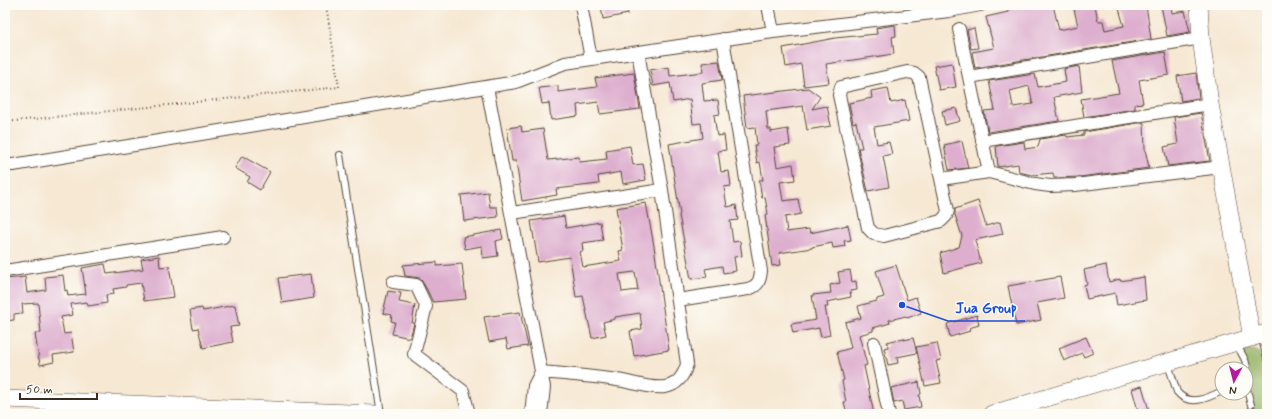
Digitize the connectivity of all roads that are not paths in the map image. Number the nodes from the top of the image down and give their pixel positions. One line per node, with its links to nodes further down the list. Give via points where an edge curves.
1 (581, 5): 11 (street)
2 (768, 5): 7 (street)
3 (980, 5): 5 (street)
4 (1199, 5): 8 (main road)
5 (949, 8): 7 (street)
6 (959, 29): 12 (street)
7 (773, 32): 9 (street)
8 (1201, 38): 12 (street); 14 (main road)
9 (723, 39): 10 (street); 26 (street, via 761,271 760,278 758,284 748,289)
10 (638, 52): 11 (street); 21 (street)
11 (591, 59): 13 (street, via 565,63 516,82)
12 (969, 77): 15 (street)
13 (487, 87): 17 (street); 22 (street)
14 (1210, 104): 15 (street); 18 (main road)
15 (982, 141): 19 (street)
16 (340, 155): 41 (lane)
17 (8, 166)
18 (1221, 167): 19 (street, via 1074,186 1035,184); 27 (main road)
19 (989, 172): 20 (street)
20 (941, 180): 20 (street, via 948,211 941,221 884,236 874,234 868,228 839,95 841,86 907,72 919,77)
21 (662, 190): 22 (street); 26 (street)
22 (512, 213): 33 (street)
23 (223, 237): 24 (street)
24 (5, 271)
25 (394, 282): 42 (street, via 416,284 426,306 414,354 463,391)
26 (678, 300): 33 (street, via 687,364 684,375 678,382 666,387)
27 (1260, 336): 29 (main road); 30 (lane)
28 (874, 343): 45 (street)
29 (1235, 343): 31 (lane); 32 (main road)
30 (1267, 358)
31 (1245, 361)
32 (1168, 362): 34 (lane, via 1180,396 1202,400); 46 (main road)
33 (541, 372): 43 (street, via 534,386); 44 (street, via 544,387)
34 (1214, 395)
35 (5, 399): 38 (main road)
36 (1250, 401): 37 (lane)
37 (1251, 405)
38 (171, 410): 39 (main road)
39 (322, 413): 40 (main road)
40 (374, 414)
41 (380, 414)
42 (469, 414)
43 (532, 414)
44 (541, 414)
45 (889, 414)
46 (992, 414)

